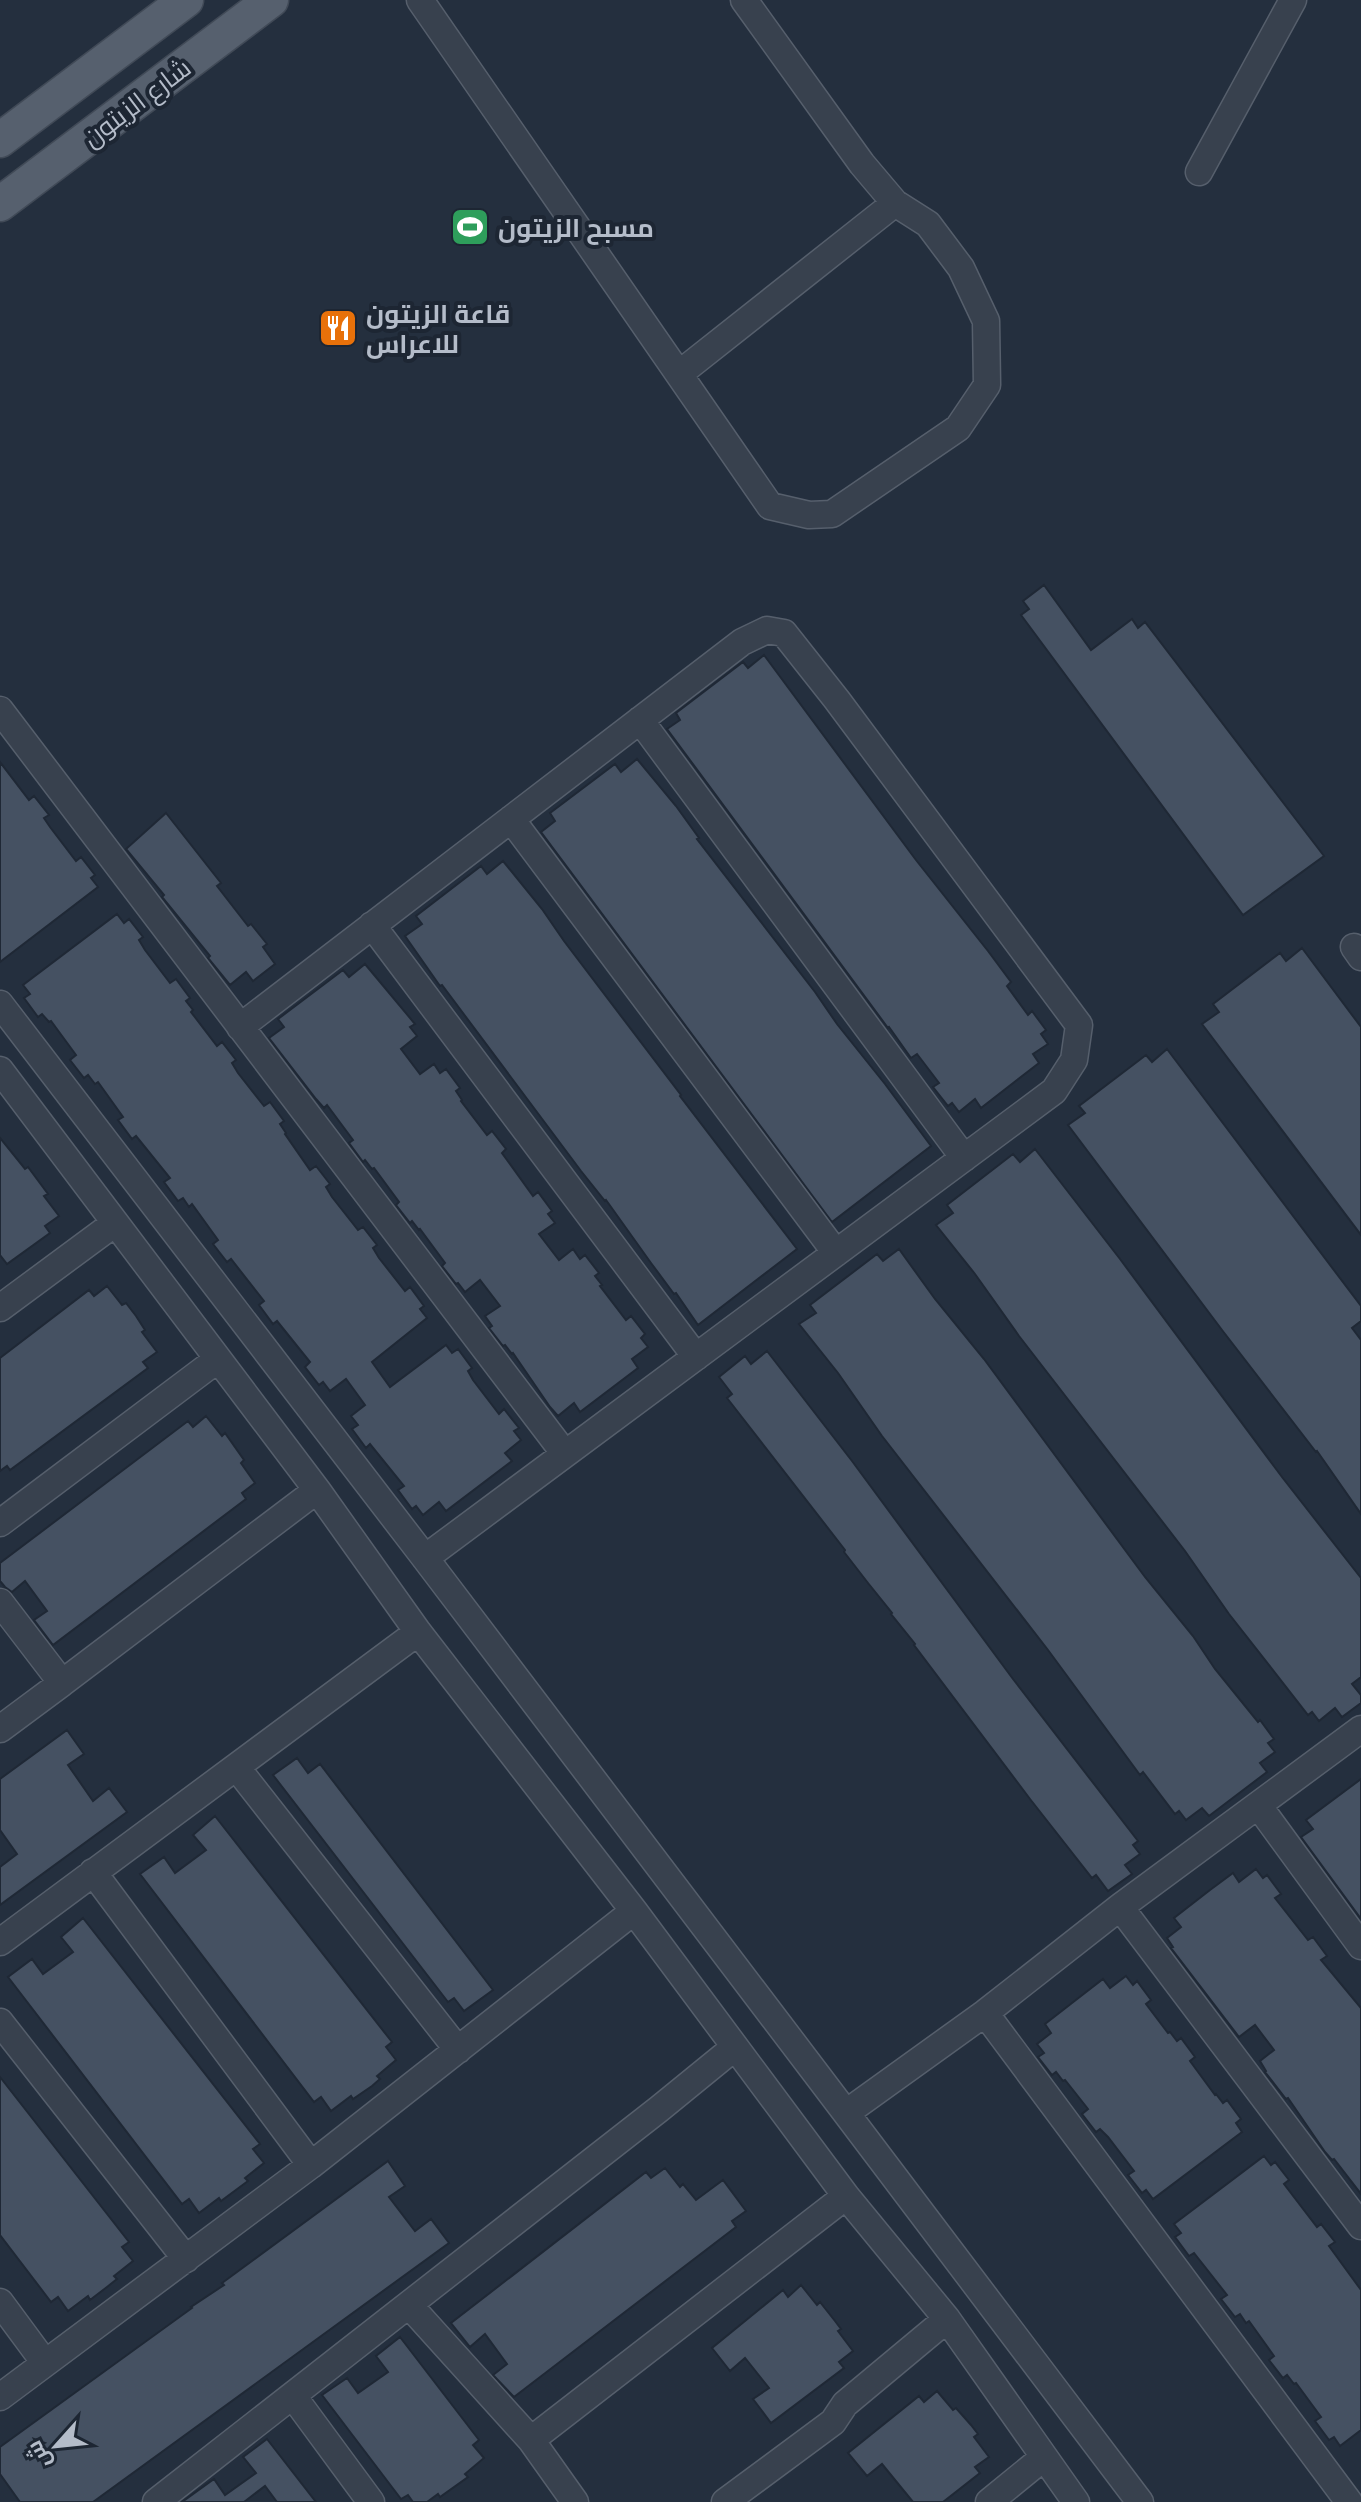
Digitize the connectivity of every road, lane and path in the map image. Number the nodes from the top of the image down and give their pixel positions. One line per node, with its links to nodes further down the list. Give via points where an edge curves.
1 (186, 0): 6 (main road, شارع الزيتون)
2 (271, 0): 9 (main road, شارع الزيتون)
3 (420, 0): 10 (street)
4 (744, 0): 8 (street)
5 (1293, 0): 7 (street)
6 (0, 140)
7 (1199, 172)
8 (895, 203): 10 (street); 10 (street, via 928,224 961,268 986,321 987,385 958,428 832,514 809,515 770,506)
9 (0, 204)
10 (679, 374)
11 (0, 710): 16 (street)
12 (640, 720): 13 (street); 18 (street); 18 (street, via 742,642 767,630 784,633 1079,1025 1074,1060 1054,1091)
13 (511, 819): 14 (street); 20 (street)
14 (372, 925): 16 (street); 22 (street)
15 (0, 1004): 27 (street)
16 (240, 1027): 24 (street)
17 (4, 1083): 19 (street)
18 (964, 1158): 20 (street)
19 (115, 1223): 21 (street); 23 (street)
20 (836, 1253): 22 (street)
21 (0, 1308)
22 (696, 1357): 24 (street)
23 (218, 1359): 25 (street); 26 (street)
24 (565, 1454): 27 (street)
25 (317, 1490): 29 (street); 30 (street)
26 (0, 1523)
27 (425, 1558): 44 (street)
28 (0, 1602): 30 (street)
29 (418, 1632): 33 (street); 37 (street)
30 (62, 1683): 31 (street)
31 (0, 1729)
32 (1361, 1729): 34 (street)
33 (237, 1768): 35 (street); 43 (street)
34 (1258, 1805): 36 (street); 39 (street)
35 (93, 1872): 38 (street); 45 (street)
36 (1120, 1907): 40 (street); 47 (street)
37 (634, 1911): 42 (street); 43 (street)
38 (0, 1942)
39 (1361, 1946)
40 (985, 2013): 44 (street); 64 (street)
41 (0, 2022): 48 (street)
42 (735, 2047): 46 (street); 50 (street)
43 (458, 2050): 45 (street)
44 (846, 2113): 63 (street)
45 (311, 2165): 48 (street)
46 (846, 2196): 51 (street); 55 (street)
47 (1361, 2226)
48 (186, 2259): 52 (street)
49 (0, 2302): 52 (street)
50 (409, 2305): 53 (street); 55 (street)
51 (947, 2319): 56 (street); 60 (street, via 845,2404 833,2422)
52 (45, 2363): 54 (street)
53 (293, 2396): 57 (street); 58 (street)
54 (0, 2397)
55 (531, 2440): 59 (street)
56 (1043, 2458): 61 (street); 62 (street)
57 (160, 2501)
58 (371, 2502)
59 (575, 2502)
60 (725, 2502)
61 (989, 2502)
62 (1076, 2502)
63 (1140, 2502)
64 (1349, 2502)

